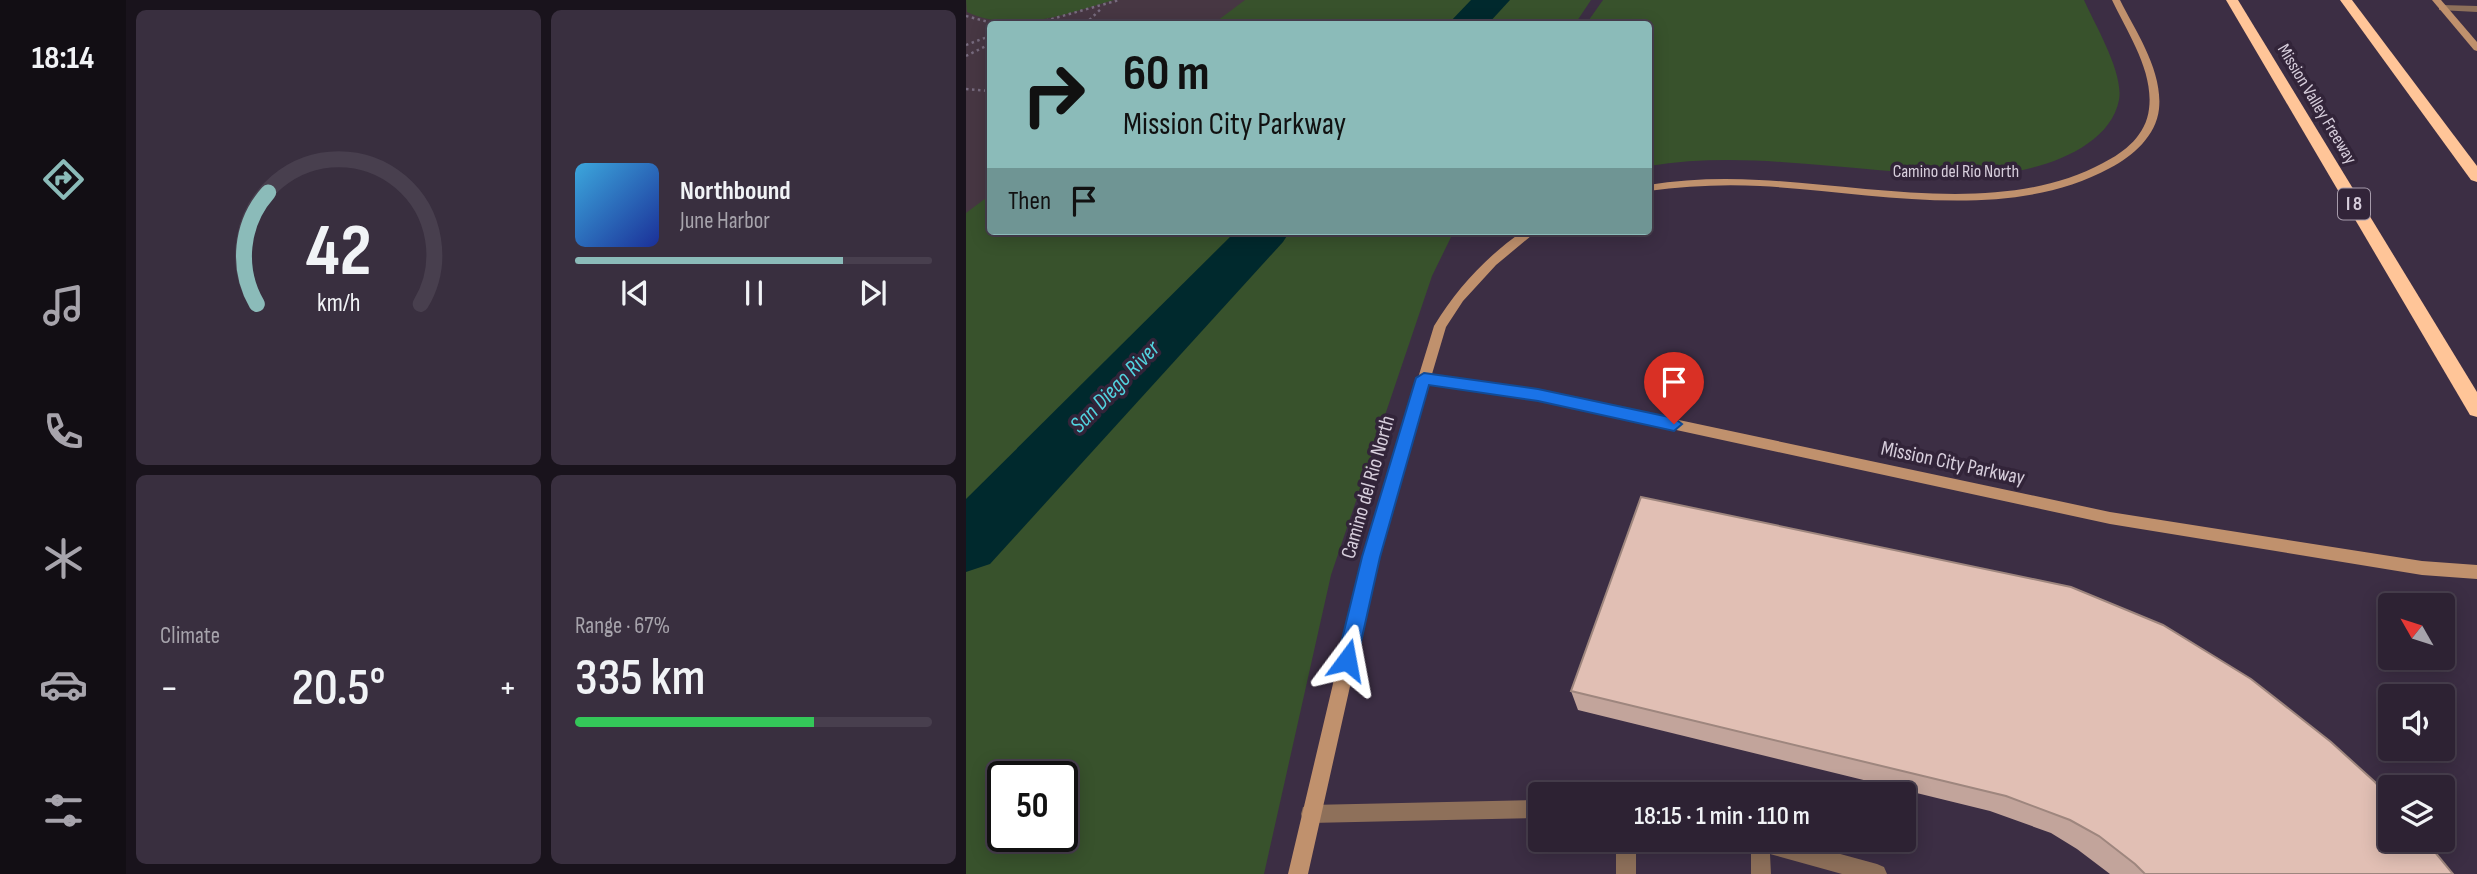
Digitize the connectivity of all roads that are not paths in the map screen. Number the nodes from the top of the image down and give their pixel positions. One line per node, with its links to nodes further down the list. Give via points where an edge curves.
1 (2116, 0): 9 (main road, Camino del Rio North, via 2148,71 2155,108 2143,137 2090,176 2014,194 1952,195 1760,183 1687,182)
2 (2232, 0): 12 (highway, Mission Valley Freeway / I 8)
3 (2346, 0): 8 (highway)
4 (2436, 0): 5 (main road)
5 (2442, 8): 6 (lane); 7 (main road)
6 (2477, 9)
7 (2477, 48)
8 (2477, 177)
9 (1652, 187)
10 (1526, 235): 11 (main road, Camino del Rio North, via 1461,293 1440,326)
11 (1424, 378): 13 (main road, Mission City Parkway, via 1538,395 2110,518 2422,569); 15 (main road, Camino del Rio North, via 1371,557)
12 (2477, 409)
13 (2477, 572)
14 (1528, 809): 15 (lane)
15 (1310, 814): 19 (main road, Camino del Rio North)
16 (1626, 852): 20 (lane)
17 (1759, 852): 21 (lane)
18 (1797, 852): 22 (lane)
19 (1298, 874)
20 (1626, 874)
21 (1762, 874)
22 (1877, 874)

